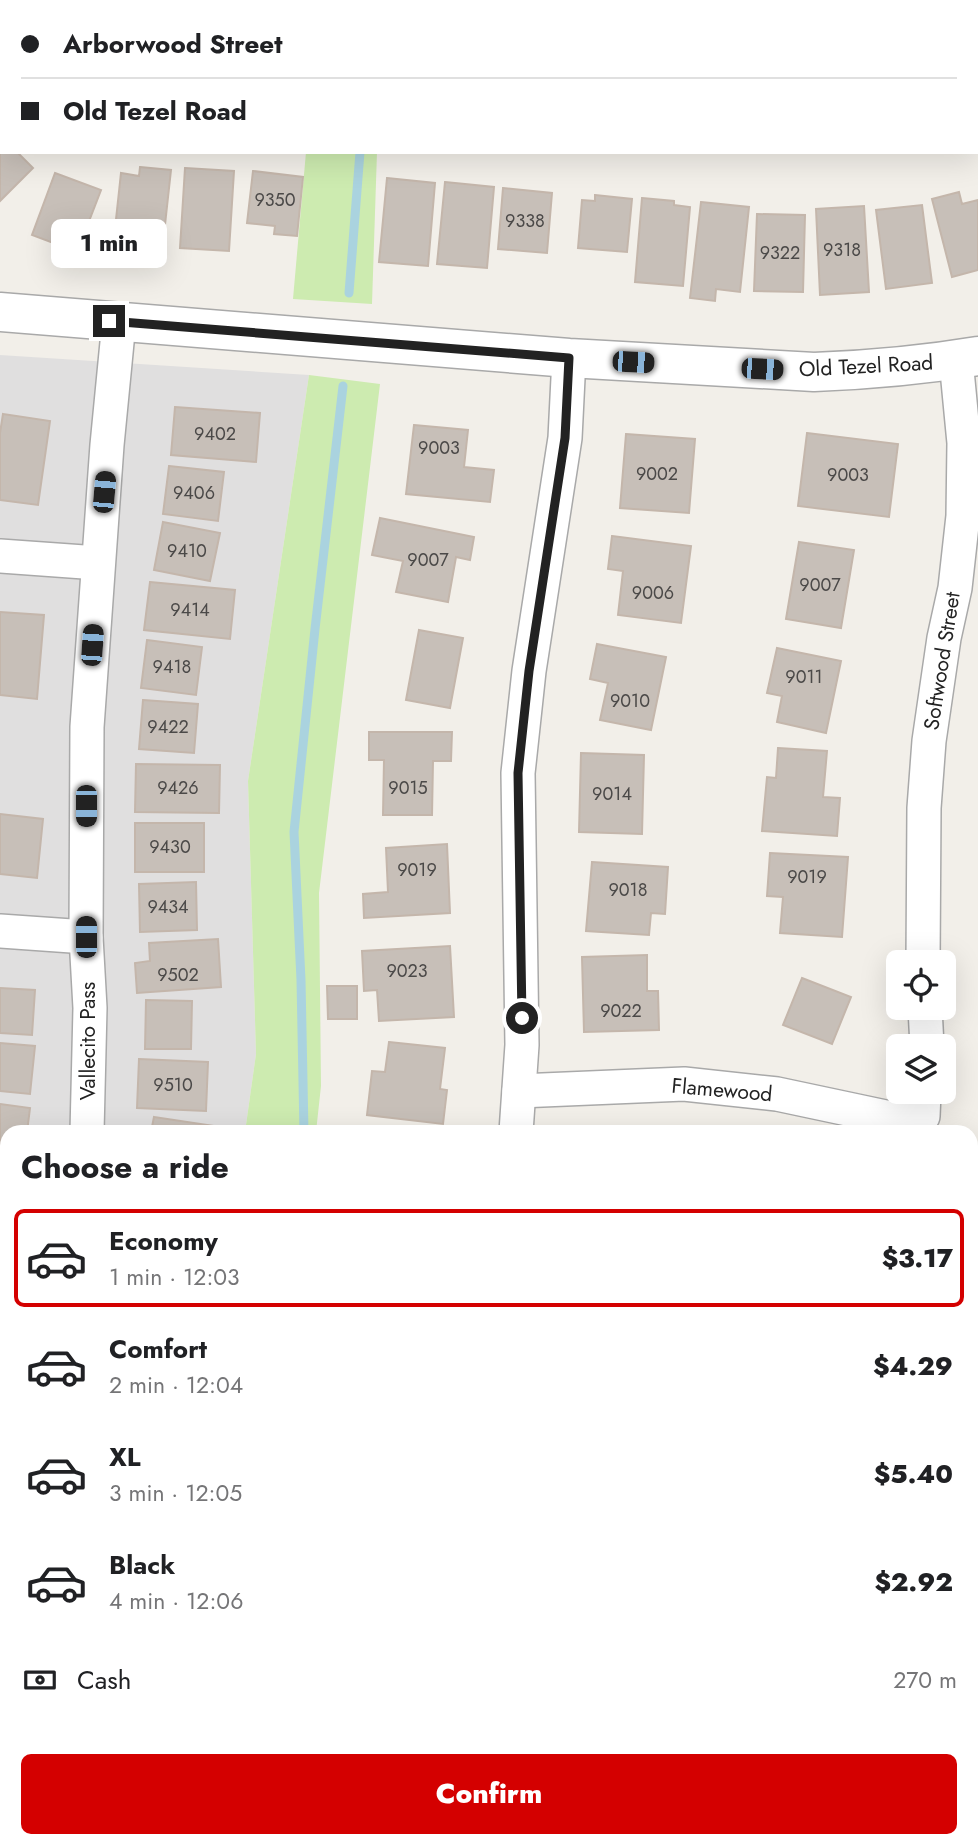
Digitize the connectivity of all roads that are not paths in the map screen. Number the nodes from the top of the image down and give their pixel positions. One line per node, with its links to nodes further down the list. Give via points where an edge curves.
1 (0, 312): 2 (street, Old Tezel Road)
2 (120, 322): 3 (street, Old Tezel Road); 6 (street, Vallecito Pass)
3 (569, 358): 4 (street, Old Tezel Road, via 814,372); 10 (street, via 565,438 518,773)
4 (967, 358): 9 (street, Softwood Street, via 963,516 929,741 924,808)
5 (0, 556): 6 (street)
6 (98, 563): 8 (street, Vallecito Pass, via 87,727)
7 (0, 931): 8 (street)
8 (86, 937): 12 (street, Vallecito Pass, via 90,1009)
9 (923, 950)
10 (519, 1091): 11 (street, Flamewood, via 684,1084 777,1094 890,1118); 13 (street)
11 (923, 1104)
12 (87, 1125)
13 (517, 1125)

